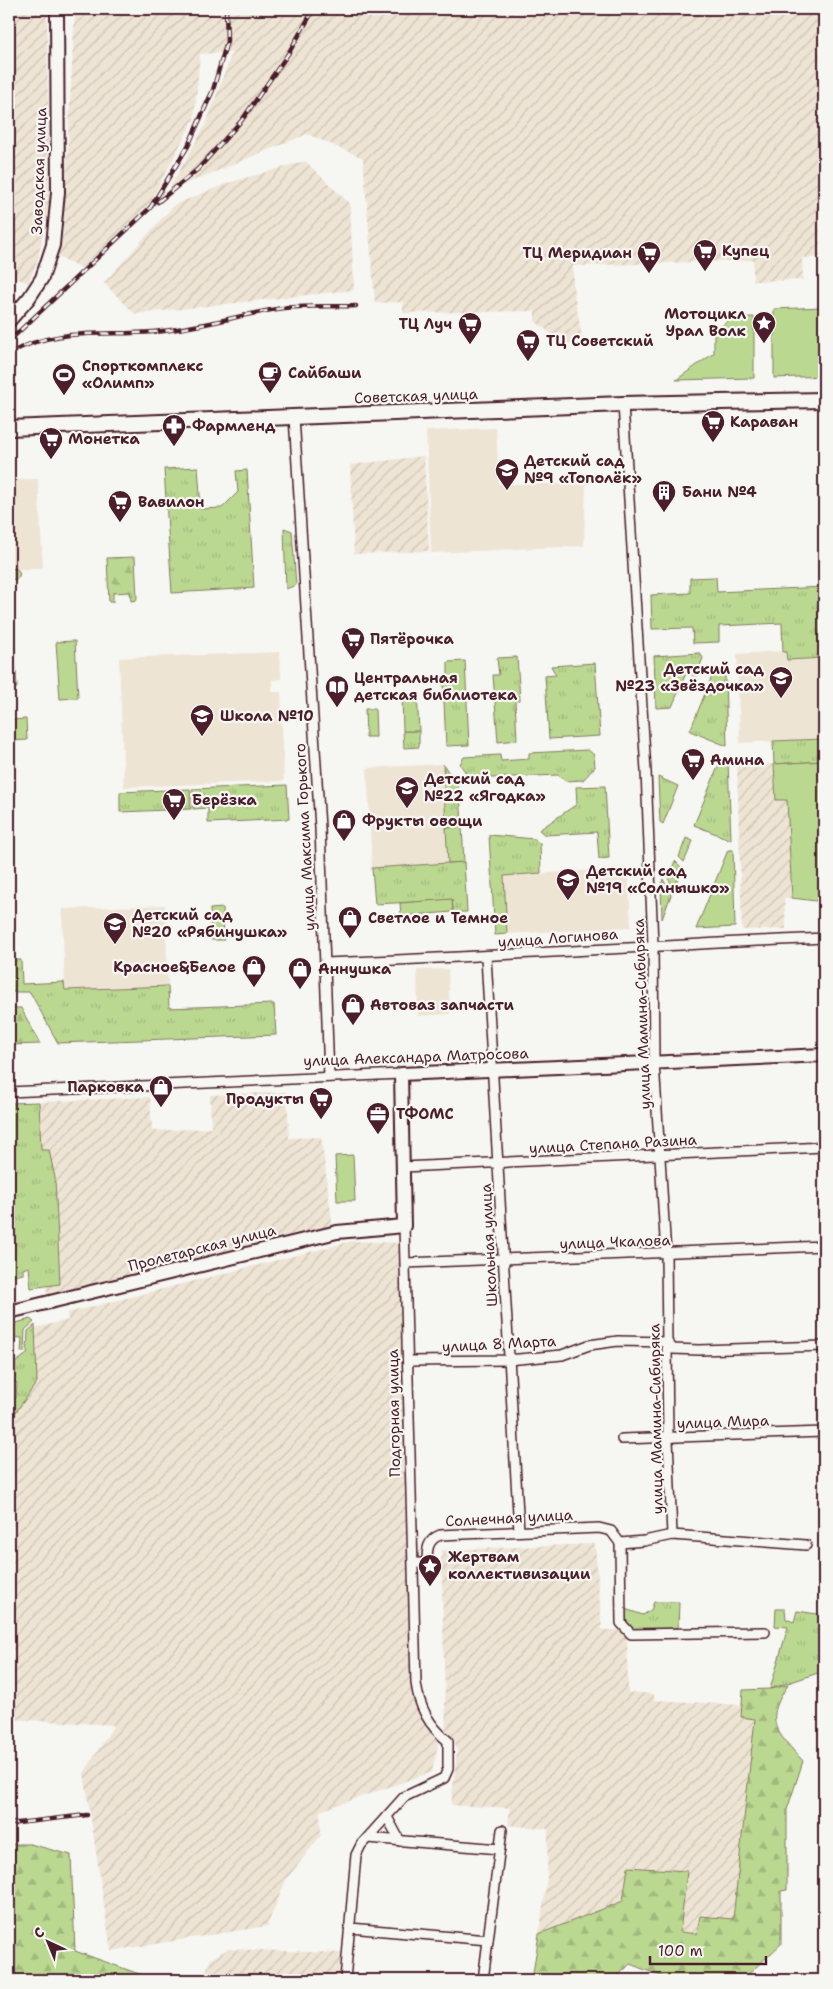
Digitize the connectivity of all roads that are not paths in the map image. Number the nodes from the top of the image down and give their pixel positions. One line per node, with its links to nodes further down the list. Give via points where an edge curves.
1 (57, 9): 2 (street, Заводская улица, via 58,192 53,245 42,278)
2 (9, 321)
3 (824, 400): 4 (main road, Советская улица)
4 (623, 404): 5 (main road, Советская улица); 8 (street, улица Мамина-Сибиряка)
5 (294, 417): 6 (main road, Советская улица); 10 (street, улица Максима Горького, via 320,828)
6 (9, 428)
7 (824, 938): 8 (street, улица Логинова)
8 (654, 945): 9 (street, улица Логинова); 12 (street, улица Мамина-Сибиряка)
9 (486, 957): 10 (street, улица Логинова); 13 (street, Школьная улица)
10 (324, 963): 15 (street, улица Максима Горького)
11 (824, 1055): 12 (street, улица Александра Матросова)
12 (654, 1062): 13 (street, улица Александра Матросова); 18 (street, улица Мамина-Сибиряка)
13 (492, 1071): 14 (street, улица Александра Матросова); 19 (street, Школьная улица)
14 (401, 1074): 15 (street, улица Александра Матросова); 20 (street, Подгорная улица)
15 (329, 1077): 16 (street, улица Александра Матросова)
16 (9, 1092)
17 (824, 1147): 18 (street, улица Степана Разина)
18 (661, 1155): 19 (street, улица Степана Разина); 23 (street, улица Мамина-Сибиряка)
19 (498, 1163): 20 (street, улица Степана Разина); 24 (street, Школьная улица)
20 (403, 1166): 21 (street, Подгорная улица)
21 (404, 1226): 25 (street, Подгорная улица); 26 (street, Пролетарская улица, via 337,1232)
22 (824, 1246): 23 (street, улица Чкалова)
23 (666, 1254): 24 (street, улица Чкалова); 27 (street, улица Мамина-Сибиряка)
24 (503, 1260): 25 (street, улица Чкалова); 29 (street, Школьная улица)
25 (406, 1263): 30 (street, Подгорная улица)
26 (9, 1312)
27 (667, 1342): 28 (street, улица 8 Марта, via 673,1348 699,1350); 29 (street, улица 8 Марта, via 618,1341 589,1345 562,1355); 32 (street, улица Мамина-Сибиряка)
28 (824, 1346)
29 (508, 1360): 30 (street, улица 8 Марта); 34 (street, Школьная улица)
30 (410, 1361): 38 (street, Подгорная улица)
31 (824, 1432): 32 (street, улица Мира)
32 (668, 1438): 33 (street, улица Мира); 35 (street, улица Мамина-Сибиряка)
33 (622, 1439)
34 (519, 1531): 36 (street, Солнечная улица, via 599,1528 611,1531); 38 (street, Солнечная улица, via 440,1535 430,1542 427,1563)
35 (672, 1535): 36 (street); 37 (street)
36 (620, 1543): 39 (street, via 621,1623 631,1634)
37 (806, 1545)
38 (414, 1563): 40 (street, Подгорная улица, via 418,1694 427,1717 437,1733 448,1742 448,1769 444,1778 404,1797)
39 (765, 1632)
40 (387, 1816): 42 (street); 43 (street)
41 (502, 1830): 44 (street)
42 (368, 1838): 43 (street); 45 (street, via 356,1856)
43 (400, 1841): 44 (street)
44 (500, 1849): 46 (street)
45 (350, 1928): 46 (street); 47 (street)
46 (488, 1940): 48 (street)
47 (345, 1980)
48 (483, 1980)

